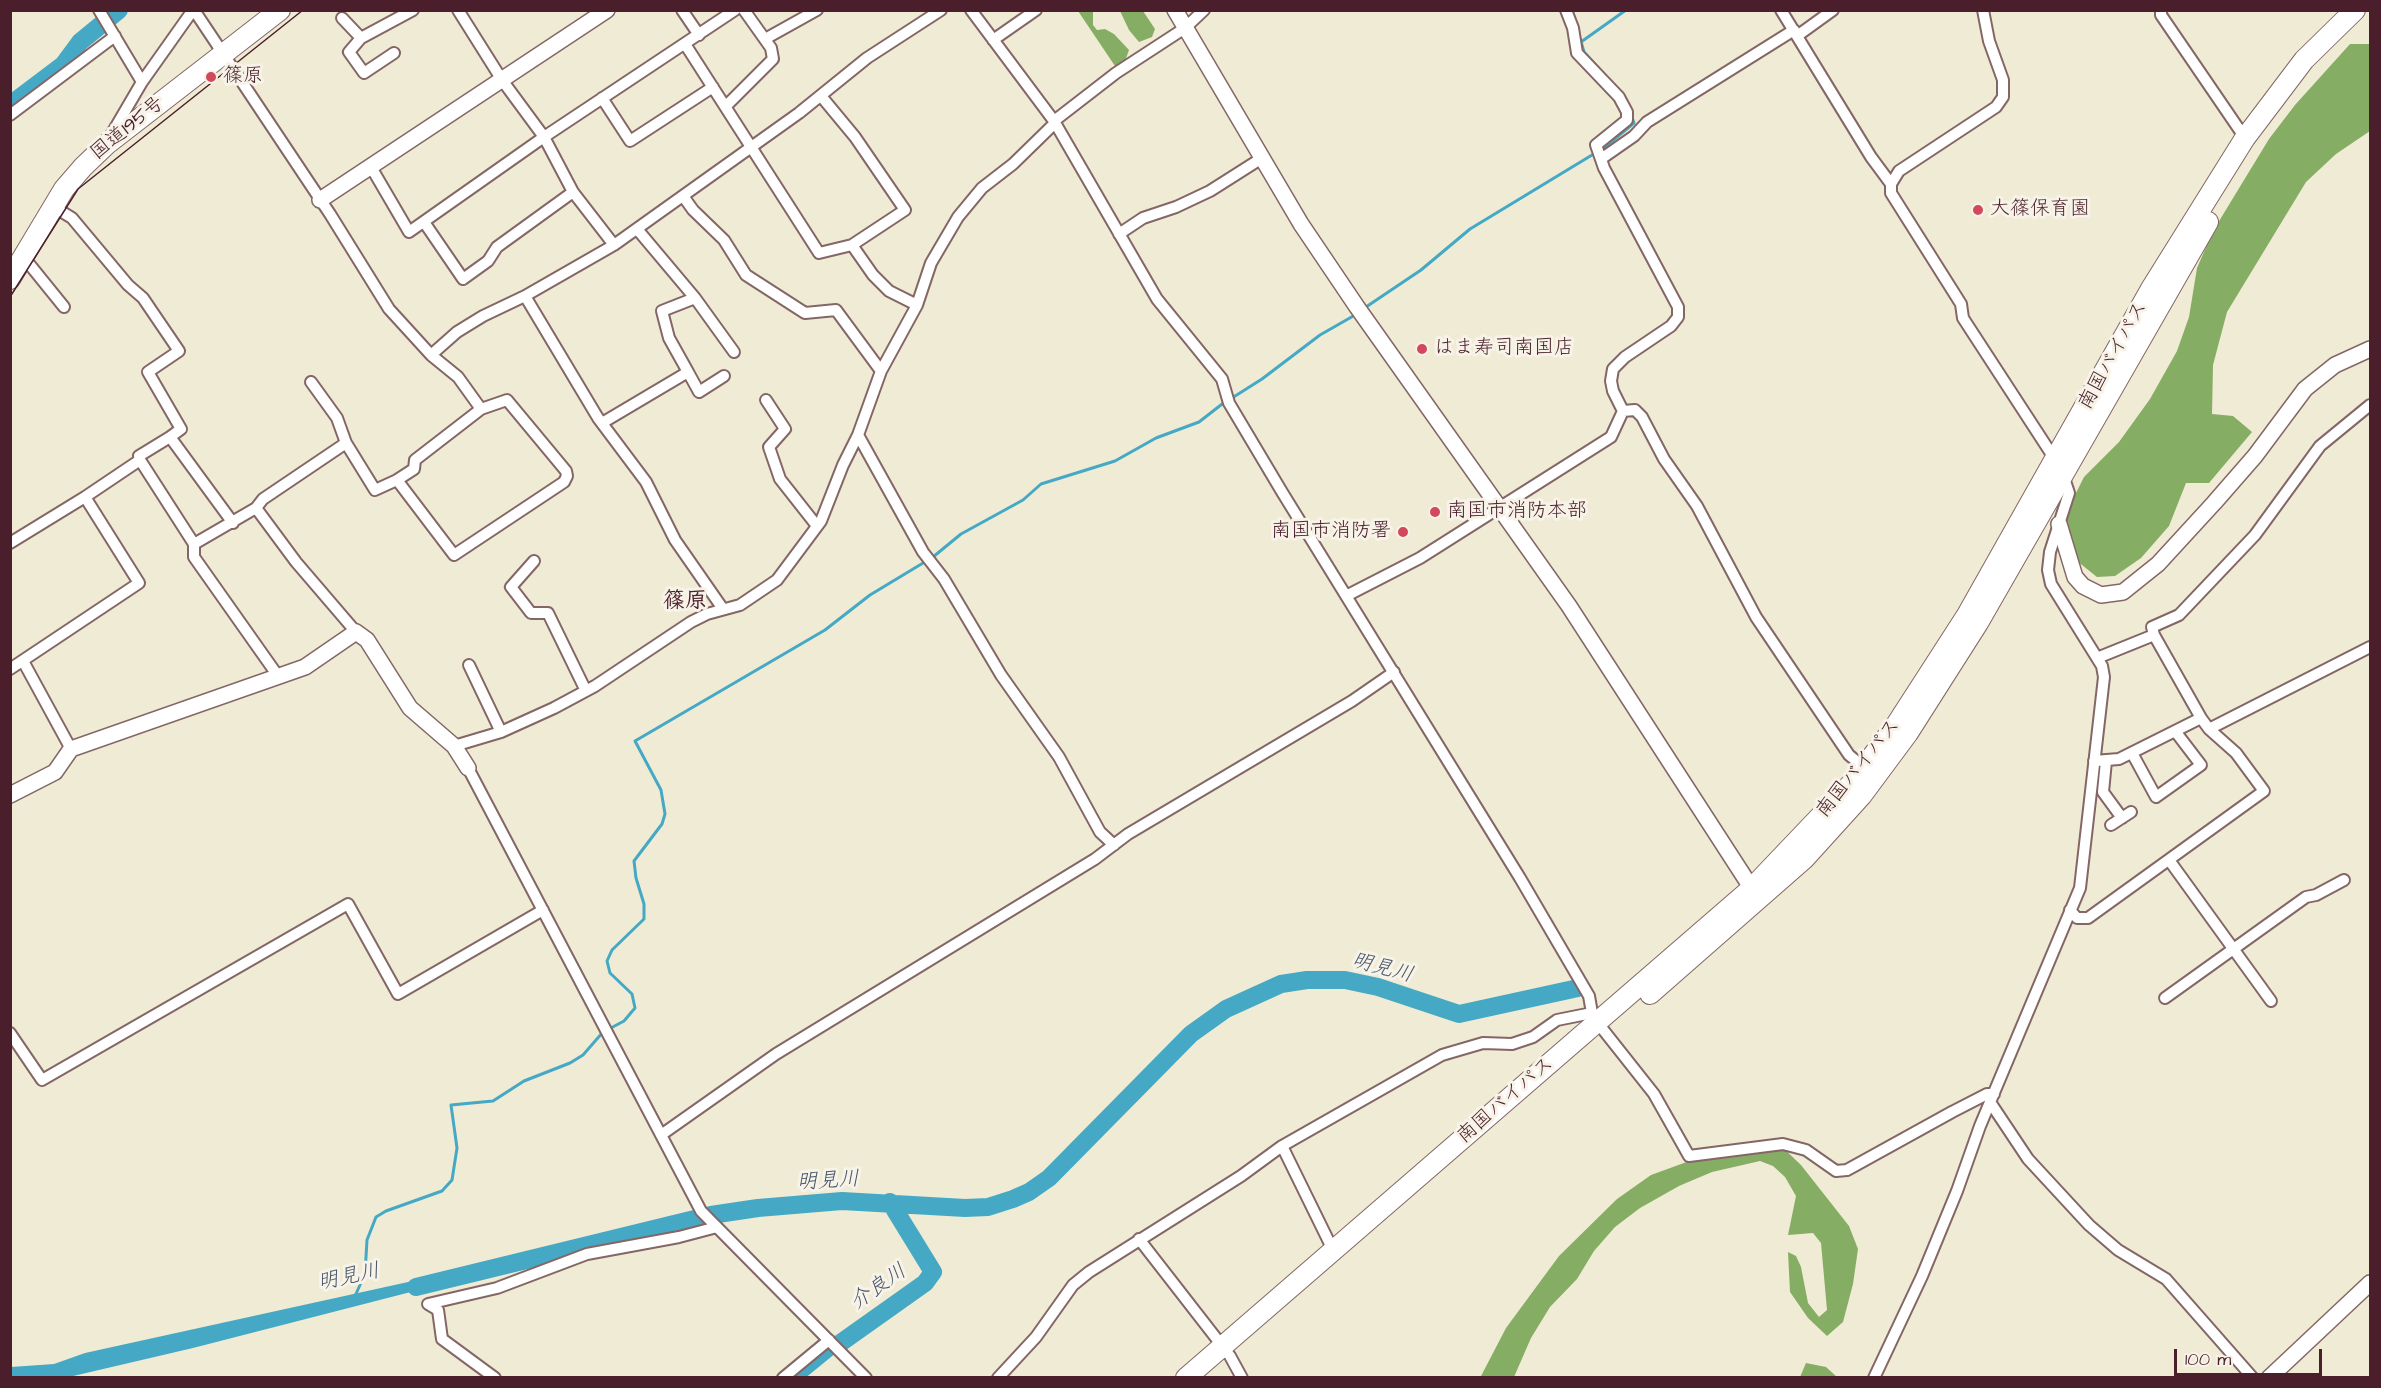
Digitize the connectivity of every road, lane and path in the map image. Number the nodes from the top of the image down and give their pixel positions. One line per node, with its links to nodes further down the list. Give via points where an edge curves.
1 (194, 10): 33 (street); 35 (street)
2 (280, 10): 33 (highway, 国道195号)
3 (413, 10): 28 (street)
4 (458, 10): 34 (street)
5 (607, 10): 34 (street)
6 (682, 10): 26 (street)
7 (735, 10): 26 (street)
8 (744, 10): 29 (street)
9 (817, 10): 29 (street)
10 (940, 10): 37 (street, via 867,58)
11 (971, 10): 30 (street)
12 (1036, 10): 30 (street)
13 (1175, 10): 24 (street)
14 (1204, 10): 24 (street)
15 (1566, 10): 47 (street, via 1577,53 1619,97 1627,112 1627,120 1596,145)
16 (1781, 10): 25 (street)
17 (1833, 10): 25 (street)
18 (1983, 10): 49 (street, via 2003,80 2003,97 1996,107 1899,171)
19 (2161, 10): 43 (street)
20 (2355, 10): 43 (highway, 南国バイパス, via 2304,60)
21 (2370, 14): 81 (highway, 南国バイパス, via 2314,70 2245,161)
22 (104, 17): 27 (street)
23 (342, 18): 28 (street)
24 (1185, 28): 41 (street, via 1116,73); 46 (street)
25 (1795, 33): 47 (street, via 1647,122); 49 (street)
26 (699, 34): 31 (street)
27 (115, 36): 35 (street); 40 (street)
28 (361, 38): 32 (street, via 349,52 364,73)
29 (765, 39): 39 (street, via 774,53 773,59)
30 (993, 40): 41 (street)
31 (685, 44): 36 (street); 38 (street)
32 (394, 53)
33 (225, 54): 44 (highway, 国道195号); 52 (street)
34 (502, 80): 42 (street); 48 (street)
35 (142, 82): 44 (street)
36 (713, 87): 38 (street, via 630,141); 39 (street)
37 (821, 96): 45 (street); 58 (street, via 855,137 905,210)
38 (602, 98): 42 (street)
39 (726, 106): 45 (street)
40 (10, 115)
41 (1054, 122): 56 (street); 63 (street, via 1013,164 982,188 958,217 931,263)
42 (544, 137): 50 (street); 54 (street)
43 (2245, 138): 81 (highway, 南国バイパス, via 2152,287)
44 (107, 144): 53 (highway, 国道195号, via 83,167)
45 (752, 146): 51 (street); 58 (street, via 819,253)
46 (1262, 158): 56 (street, via 1210,190 1143,218); 85 (street, via 1301,224)
47 (1601, 159): 75 (street, via 1678,307 1678,316 1671,326 1613,369 1613,390)
48 (371, 166): 52 (street); 54 (street, via 409,232)
49 (1891, 184): 81 (street, via 1891,193 1961,304 1963,318)
50 (573, 192): 54 (street, via 497,247 488,261 463,279); 57 (street)
51 (683, 196): 55 (street); 68 (street, via 724,240 746,275 805,313 836,310)
52 (320, 200): 67 (street, via 389,309)
53 (54, 207): 59 (highway, 国道195号); 78 (street, via 72,218 143,298 179,351 148,372 181,429)
54 (424, 222)
55 (637, 229): 57 (street); 62 (street)
56 (1119, 234): 92 (street, via 1157,299 1222,379 1228,400)
57 (614, 245): 61 (street)
58 (852, 245): 63 (street, via 889,291)
59 (22, 259): 60 (highway, 国道195号); 64 (street)
60 (10, 279)
61 (525, 296): 67 (street, via 458,332); 76 (street)
62 (695, 298): 66 (street); 69 (street, via 662,311 669,338)
63 (917, 305): 68 (street)
64 (64, 307)
65 (2370, 349): 87 (street, via 2336,365 2304,389 2255,456 2214,503 2157,564 2122,592 2101,595 2083,586 2075,577)
66 (734, 352)
67 (431, 355): 74 (street, via 458,377)
68 (881, 371): 77 (street)
69 (688, 372): 70 (street, via 699,392); 76 (street)
70 (724, 376)
71 (311, 382): 79 (street, via 337,418)
72 (766, 400): 88 (street, via 785,429 769,447 780,479)
73 (2370, 405): 95 (street, via 2320,446 2255,535 2179,615 2152,627)
74 (481, 409): 82 (street, via 416,460 414,469); 82 (street, via 507,400 566,471 564,482 454,555)
75 (1623, 411): 85 (street, via 1611,437); 113 (street, via 1635,410 1641,417 1697,506 1756,617 1849,755)
76 (602, 423): 93 (street, via 635,465 675,540)
77 (858, 435): 88 (street); 116 (street, via 929,560 1059,758 1100,832)
78 (170, 437): 80 (street, via 139,456); 86 (street)
79 (346, 443): 82 (street, via 375,490); 84 (street, via 263,499)
80 (140, 460): 83 (street); 90 (street)
81 (2059, 468): 87 (street, via 2069,493); 113 (highway, 南国バイパス)
82 (397, 480)
83 (85, 498): 89 (street); 98 (street, via 139,583)
84 (256, 508): 86 (street); 94 (street)
85 (1499, 508): 92 (street, via 1420,558); 119 (street, via 1569,606)
86 (233, 523): 90 (street)
87 (2059, 524): 97 (street, via 2050,552 2051,584)
88 (817, 526): 93 (street, via 777,580 740,605)
89 (10, 543)
90 (194, 544): 102 (street, via 194,556)
91 (534, 561): 103 (street, via 511,587 531,613 548,613)
92 (1346, 596): 101 (street)
93 (723, 609): 103 (street, via 691,622)
94 (356, 632): 102 (street, via 305,667); 108 (street, via 367,640 410,708)
95 (2154, 635): 97 (street); 104 (street)
96 (2370, 647): 105 (street)
97 (2097, 658): 111 (street, via 2104,677)
98 (23, 661): 100 (street); 109 (street)
99 (469, 665): 107 (street)
100 (10, 669)
101 (1394, 672): 116 (street); 125 (street, via 1573,969)
102 (278, 676): 109 (street)
103 (586, 691): 107 (street)
104 (2201, 718): 105 (street); 106 (street)
105 (2209, 729): 117 (street, via 2236,753 2264,791)
106 (2175, 731): 110 (street); 110 (street, via 2201,765 2156,797)
107 (501, 732): 108 (street)
108 (454, 746): 112 (street)
109 (71, 749): 114 (street, via 55,772)
110 (2132, 753): 111 (street)
111 (2100, 761): 115 (street, via 2103,792 2126,815); 121 (street, via 2082,877)
112 (468, 768): 120 (street)
113 (1870, 772): 119 (highway, 南国バイパス, via 1804,859)
114 (10, 795)
115 (2111, 825)
116 (1114, 845): 128 (street, via 776,1054)
117 (2169, 860): 121 (street, via 2088,918 2077,918); 122 (street)
118 (2344, 880): 122 (street, via 2306,897)
119 (1756, 894): 125 (highway, 南国バイパス)
120 (543, 910): 126 (street, via 398,994 348,904 42,1080); 128 (street)
121 (2070, 910): 127 (street)
122 (2233, 949): 123 (street); 124 (street)
123 (2165, 998)
124 (2271, 1001)
125 (1598, 1023): 127 (street, via 1654,1094 1689,1156 1783,1144 1806,1150 1836,1171 1847,1170 1987,1094); 129 (street, via 1557,1020 1533,1037 1512,1044 1483,1043 1442,1055); 132 (highway, 南国バイパス); 135 (highway, 南国バイパス)
126 (10, 1033)
127 (1992, 1098): 143 (street, via 1926,1266); 144 (street, via 2028,1160 2089,1225 2118,1250 2166,1279)
128 (661, 1135): 130 (street, via 701,1211)
129 (1282, 1146): 131 (street); 132 (street)
130 (714, 1224): 134 (street); 136 (street, via 705,1232 587,1254 497,1288 428,1304 438,1310 442,1339)
131 (1139, 1239): 135 (street); 139 (street, via 1073,1285 1036,1337)
132 (1333, 1250): 135 (highway, 南国バイパス)
133 (2370, 1282): 145 (street)
134 (829, 1340): 137 (street); 138 (street)
135 (1226, 1351): 140 (highway, 南国バイパス); 141 (highway, 南国バイパス); 142 (street)
136 (495, 1377)
137 (783, 1377)
138 (866, 1377)
139 (998, 1377)
140 (1185, 1377)
141 (1205, 1377)
142 (1242, 1377)
143 (1874, 1377)
144 (2253, 1377)
145 (2269, 1377)

